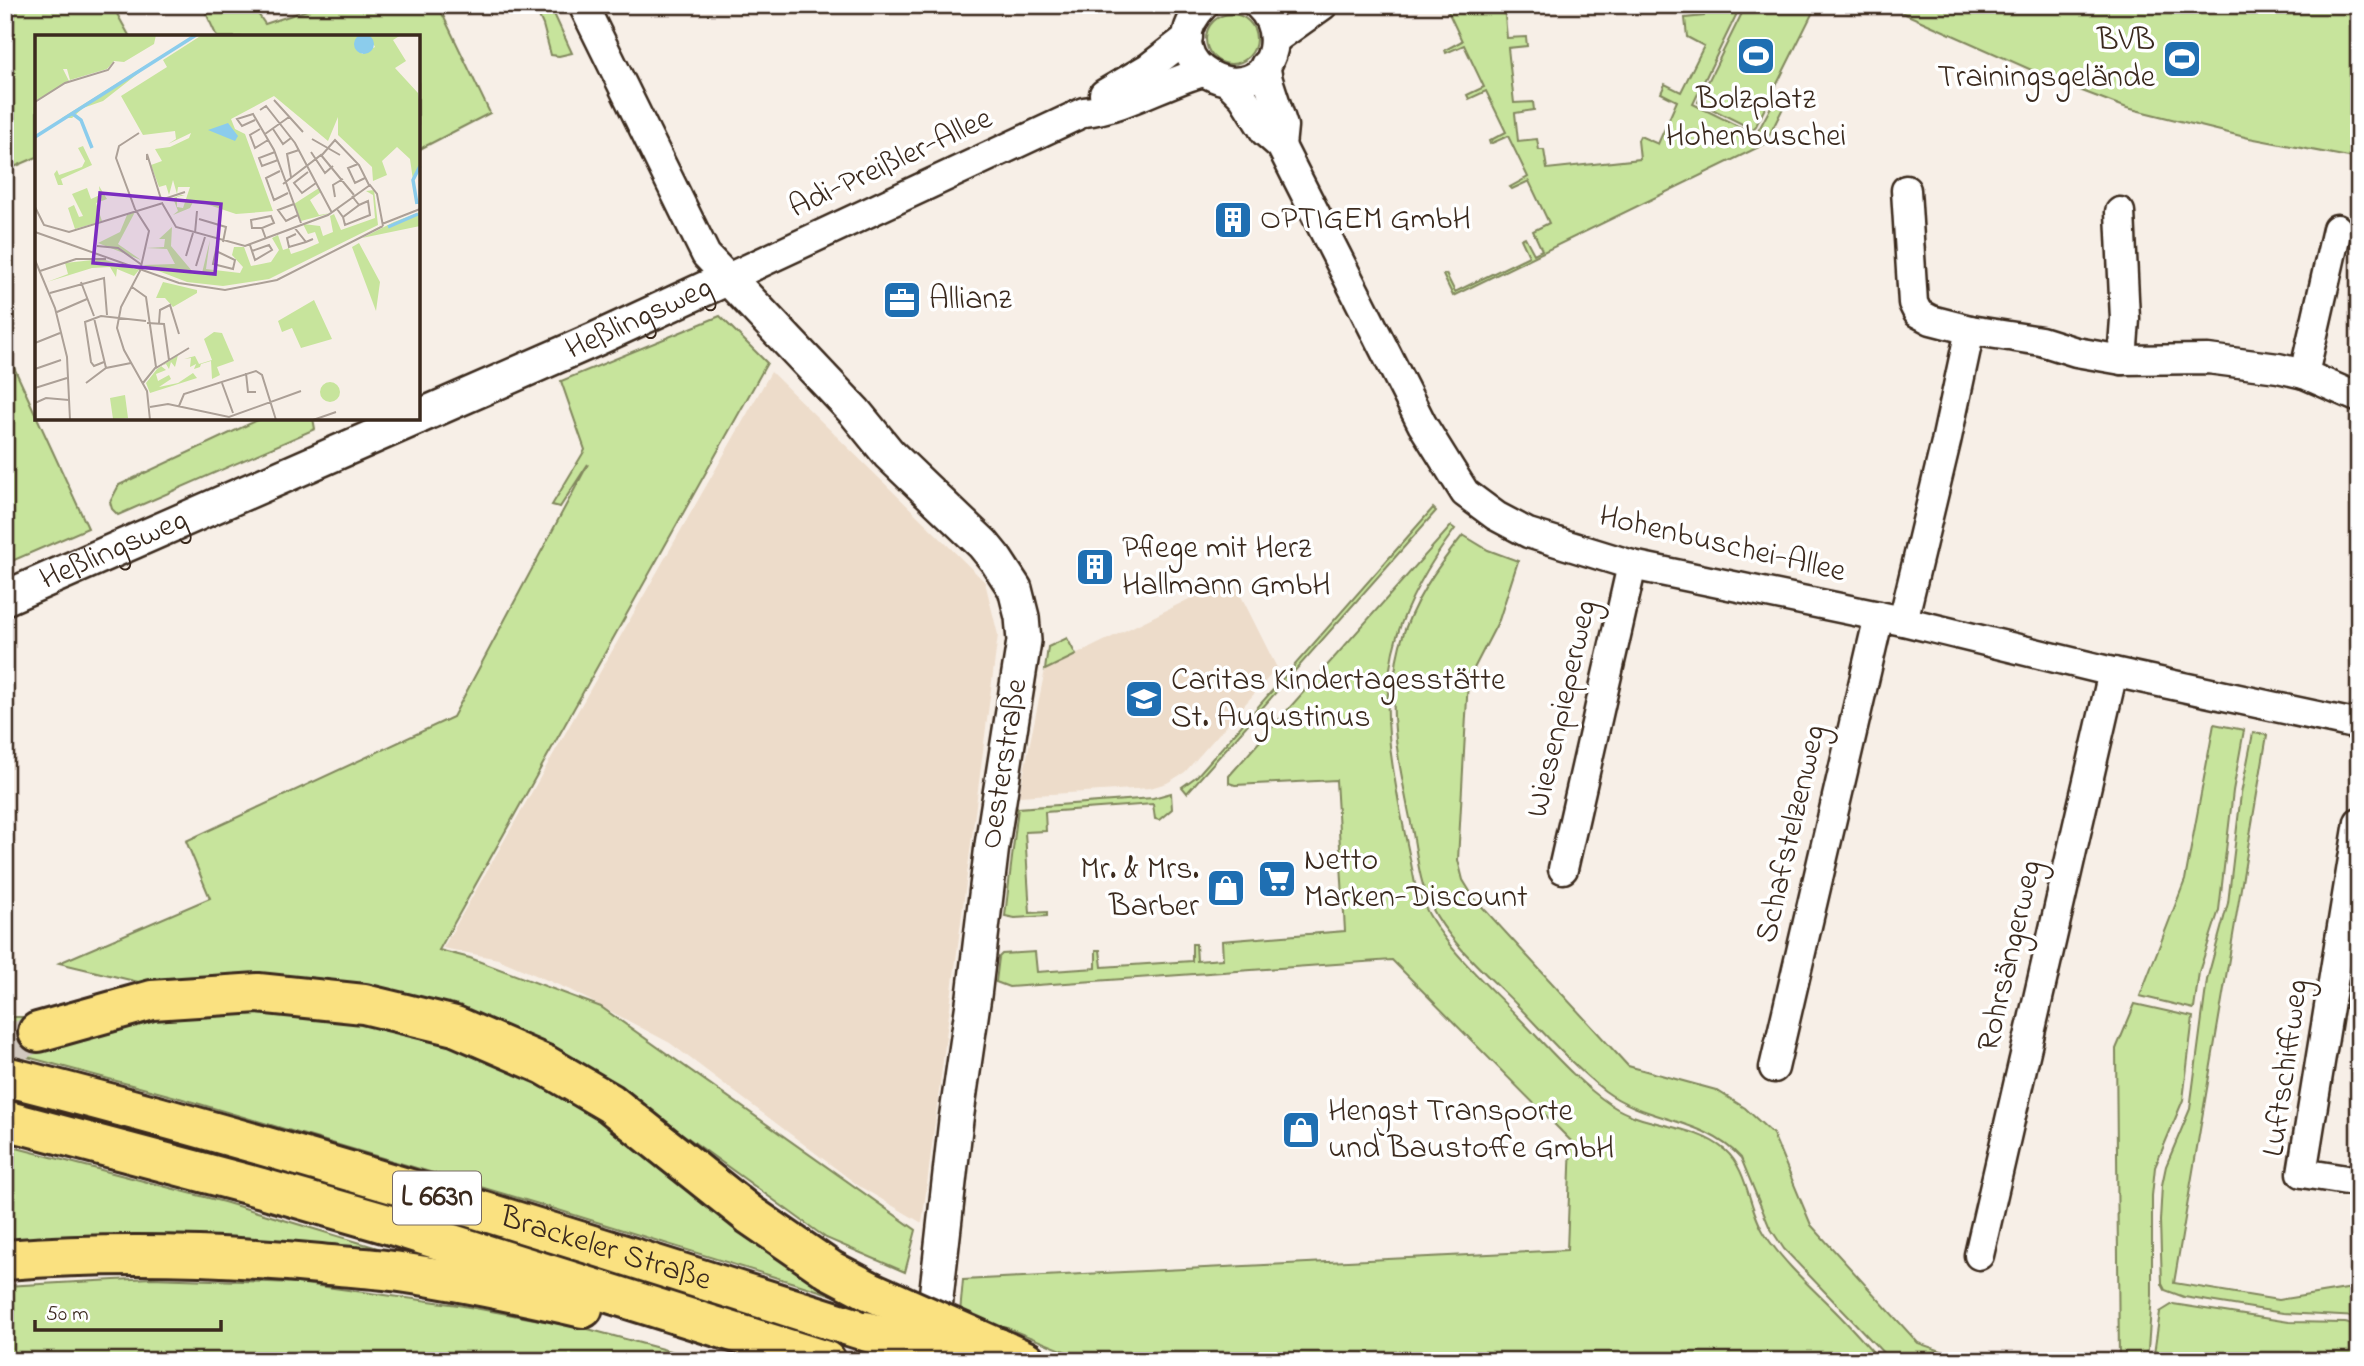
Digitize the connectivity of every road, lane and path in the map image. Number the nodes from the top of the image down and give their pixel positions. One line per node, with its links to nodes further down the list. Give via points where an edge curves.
1 (583, 5): 12 (street, Heßlingsweg, via 706,255)
2 (1323, 5): 5 (street, Adi-Preißler-Allee)
3 (1260, 6): 5 (street, via 1270,22)
4 (1196, 15): 6 (street, Adi-Preißler-Allee, via 1189,50 1195,62); 7 (street, Adi-Preißler-Allee, via 1148,68 1096,98)
5 (1270, 52): 6 (street, Adi-Preißler-Allee, via 1255,75 1242,80); 8 (street, Hohenbuschei-Allee, via 1268,80 1283,126)
6 (1216, 77): 7 (street, Adi-Preißler-Allee, via 1165,84); 8 (street, Hohenbuschei-Allee, via 1243,97 1265,132)
7 (1084, 112): 12 (street, Adi-Preißler-Allee)
8 (1281, 146): 19 (street, Hohenbuschei-Allee, via 1422,424 1465,494 1528,533)
9 (1906, 190): 13 (street, via 1913,303 1918,313 1931,320)
10 (2120, 212): 14 (street, via 2125,319)
11 (2337, 229): 15 (street)
12 (728, 278): 17 (street, Heßlingsweg); 36 (street, Oesterstraße, via 889,454 984,544 1015,589 1022,617 1024,641 992,845)
13 (1970, 330): 14 (street); 21 (street, Schafstelzenweg, via 1946,442)
14 (2122, 360): 15 (street, via 2208,359)
15 (2304, 374): 16 (street)
16 (2359, 398)
17 (420, 417)
18 (412, 420): 20 (street, Heßlingsweg)
19 (1632, 565): 21 (street, Hohenbuschei-Allee); 25 (street, Wiesenpieperweg)
20 (5, 598)
21 (1891, 619): 22 (street, Hohenbuschei-Allee); 28 (street, Schafstelzenweg)
22 (2113, 672): 23 (street, Hohenbuschei-Allee); 32 (street, Rohrsängerweg)
23 (2359, 725)
24 (2359, 822): 26 (street, Luftschiffweg)
25 (1563, 869)
26 (2352, 921): 31 (street, Luftschiffweg, via 2302,1173)
27 (38, 1032): 34 (highway, bridge, via 152,1000 258,993 364,1003 455,1026 545,1065 610,1103 750,1215 830,1269)
28 (1774, 1068)
29 (5, 1076): 37 (highway, Brackeler Straße / L 663n, bridge, via 550,1232)
30 (5, 1120): 35 (highway, Brackeler Straße / L 663n, via 386,1224)
31 (2359, 1182)
32 (1979, 1255)
33 (5, 1260): 35 (highway, via 196,1255 397,1271)
34 (1011, 1354)
35 (819, 1359)
36 (930, 1361)
37 (961, 1361)

